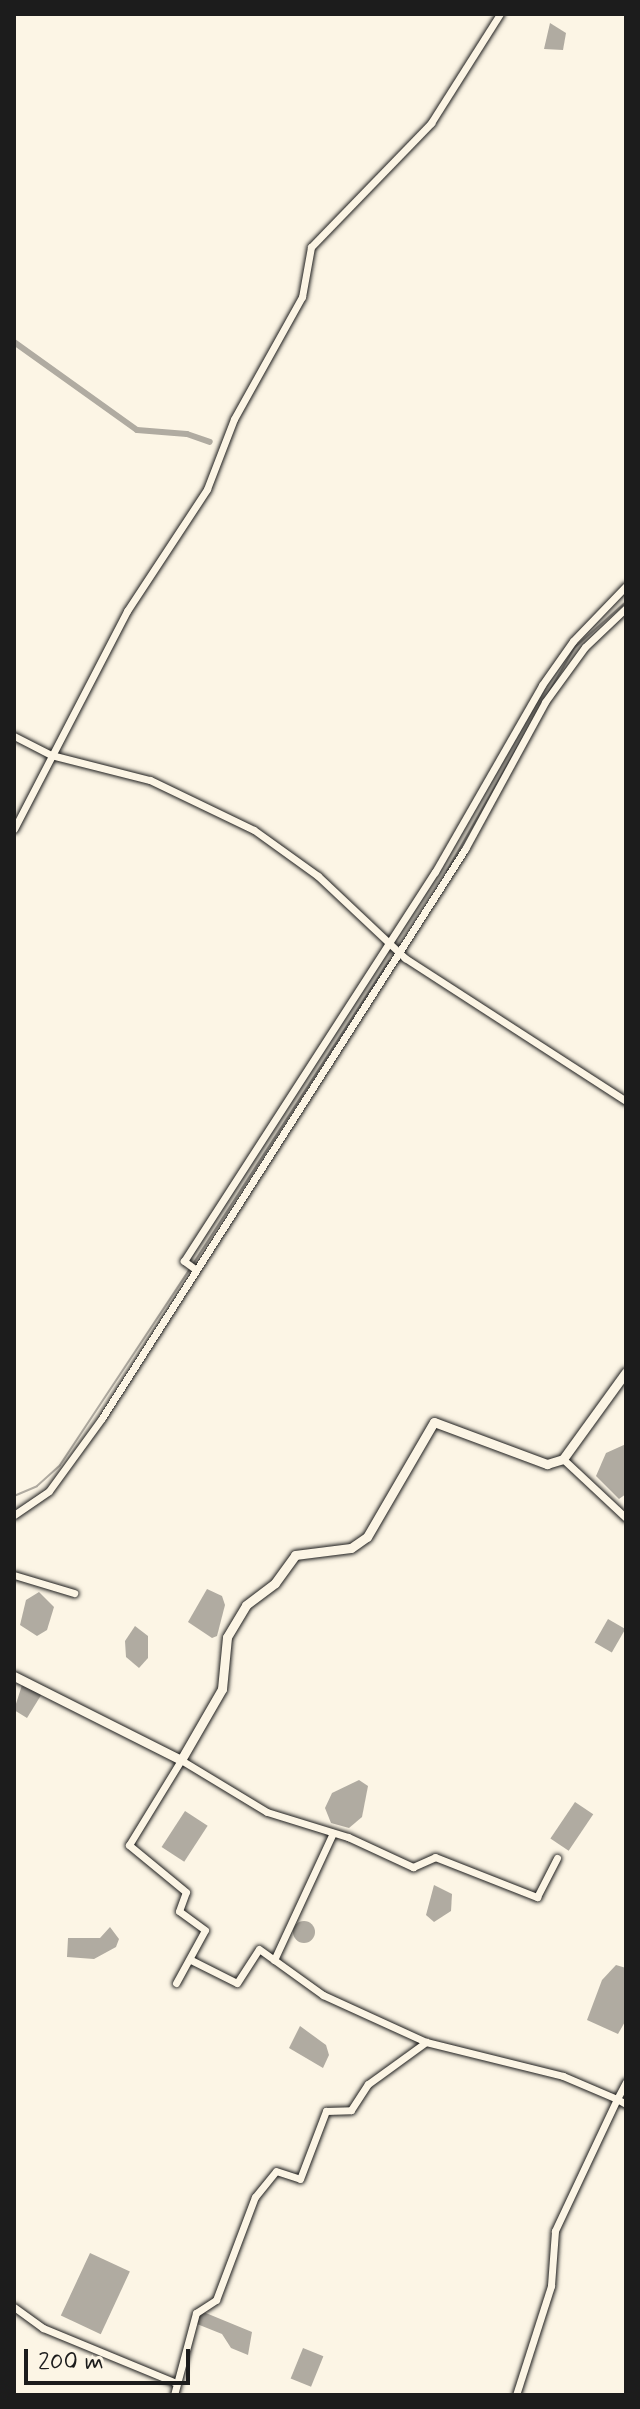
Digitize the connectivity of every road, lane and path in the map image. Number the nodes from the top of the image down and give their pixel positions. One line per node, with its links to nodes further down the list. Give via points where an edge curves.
1 (500, 14): 5 (street, via 431,123 311,247 302,297 234,419 207,489 127,611)
2 (626, 586): 7 (street, via 573,641 542,685)
3 (626, 608): 7 (street, via 585,647 545,702 465,849)
4 (14, 736): 5 (street)
5 (51, 755): 6 (street); 7 (street, via 150,780 254,830 318,876)
6 (14, 829)
7 (395, 948): 8 (street, via 529,1042); 9 (street); 9 (street)
8 (626, 1101)
9 (191, 1266): 12 (street, via 49,1491)
10 (626, 1372): 11 (main road)
11 (563, 1459): 13 (street); 17 (main road, via 535,1462 434,1422 367,1537 351,1548 295,1555 275,1583 246,1605 227,1637 222,1689)
12 (14, 1515)
13 (626, 1518)
14 (14, 1575): 15 (street)
15 (74, 1593)
16 (14, 1676): 17 (main road)
17 (181, 1760): 18 (street, via 260,1808); 20 (street, via 129,1845 186,1892 179,1911 205,1930)
18 (333, 1833): 19 (street, via 413,1867 429,1858 445,1860 534,1897 540,1895); 21 (street)
19 (557, 1858)
20 (191, 1960): 21 (street, via 237,1983 256,1950); 22 (street)
21 (274, 1960): 23 (street, via 323,1995)
22 (176, 1983)
23 (426, 2042): 25 (street, via 563,2076); 28 (street, via 368,2084 351,2110 326,2111 300,2179 276,2171 255,2197 216,2300 196,2313)
24 (626, 2082): 25 (street)
25 (617, 2099): 26 (street); 30 (street, via 555,2231 551,2286)
26 (626, 2104)
27 (14, 2307): 28 (street, via 43,2328)
28 (174, 2382): 29 (street)
29 (174, 2395)
30 (516, 2395)

